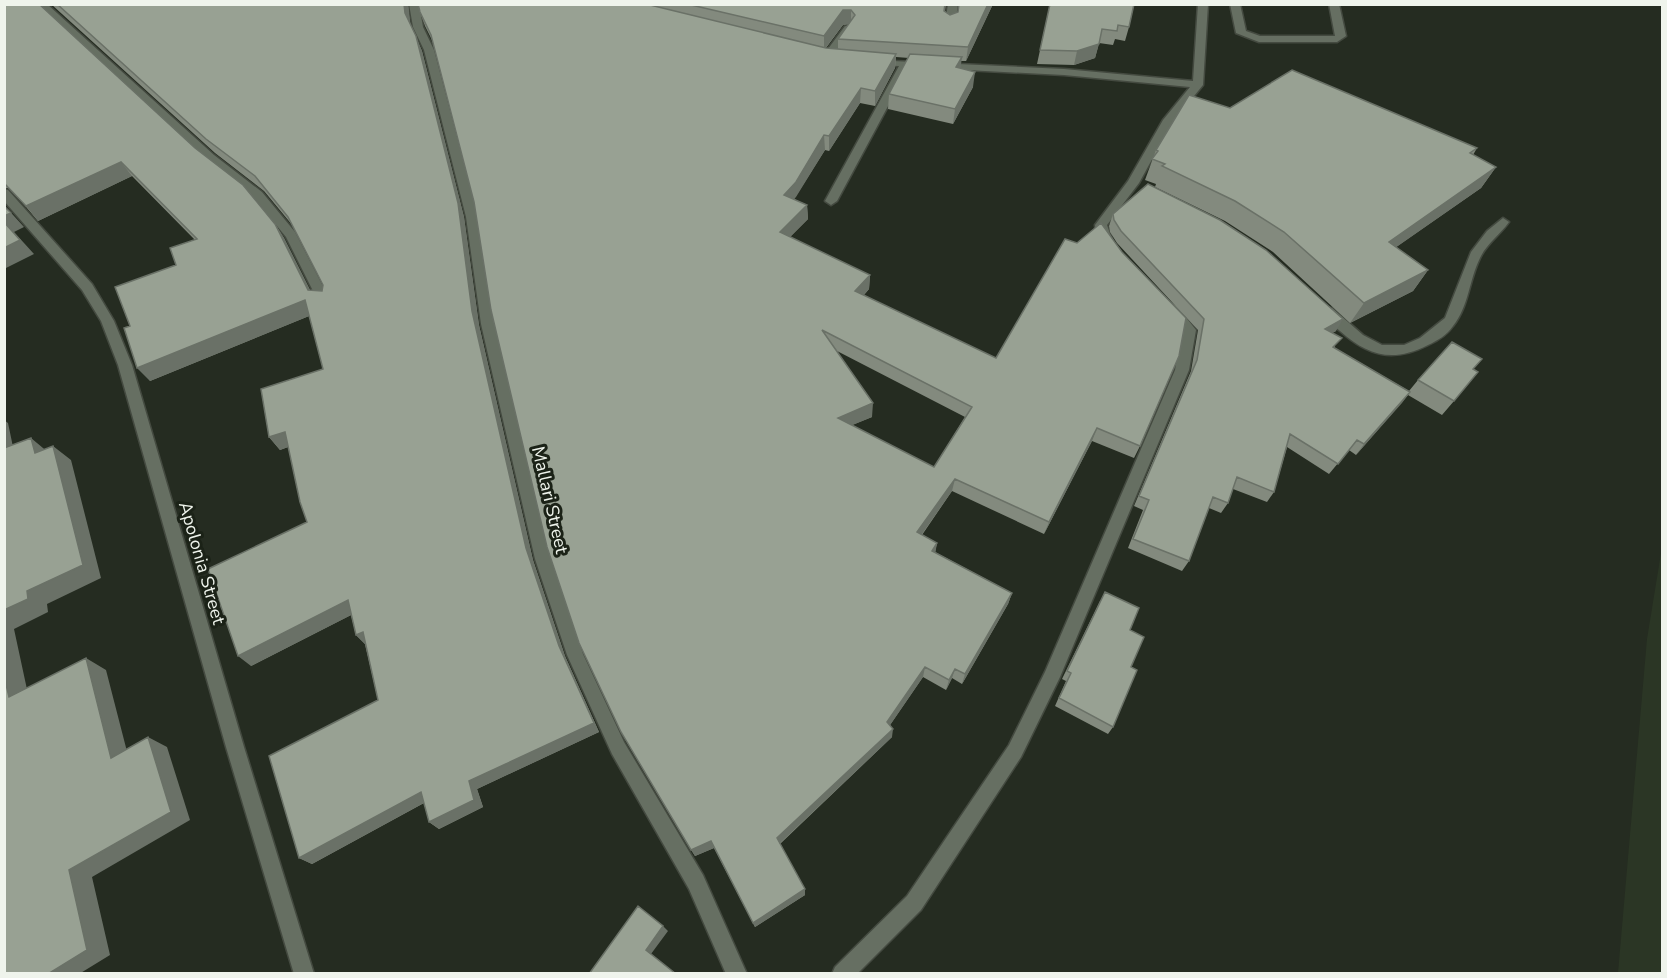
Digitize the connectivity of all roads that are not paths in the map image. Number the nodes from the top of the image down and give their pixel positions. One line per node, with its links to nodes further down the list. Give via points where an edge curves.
1 (41, 4): 18 (street, via 210,158 258,195 291,236)
2 (414, 4): 21 (street, Mallari Street, via 472,217 488,324 543,559 575,655 618,748 696,882)
3 (953, 4): 7 (street)
4 (1203, 4): 12 (street)
5 (1235, 4): 6 (street, via 1242,33 1249,37 1337,39 1341,36)
6 (1335, 4)
7 (950, 24)
8 (848, 28): 9 (street, via 822,56)
9 (839, 59)
10 (864, 62): 11 (street)
11 (905, 64): 12 (street, via 1064,72); 14 (street)
12 (1198, 85): 16 (street, via 1167,122 1138,186 1101,225 1102,233)
13 (4, 193): 20 (street, Apolonia Street, via 87,287 107,321 125,365)
14 (831, 201)
15 (1503, 222): 19 (street, via 1473,258 1449,321 1431,338 1406,351 1364,344)
16 (1118, 254)
17 (1158, 295): 22 (street, via 1189,330 1182,370 1052,677 1015,751 915,903)
18 (324, 300)
19 (1317, 302)
20 (304, 974)
21 (737, 974)
22 (842, 974)

